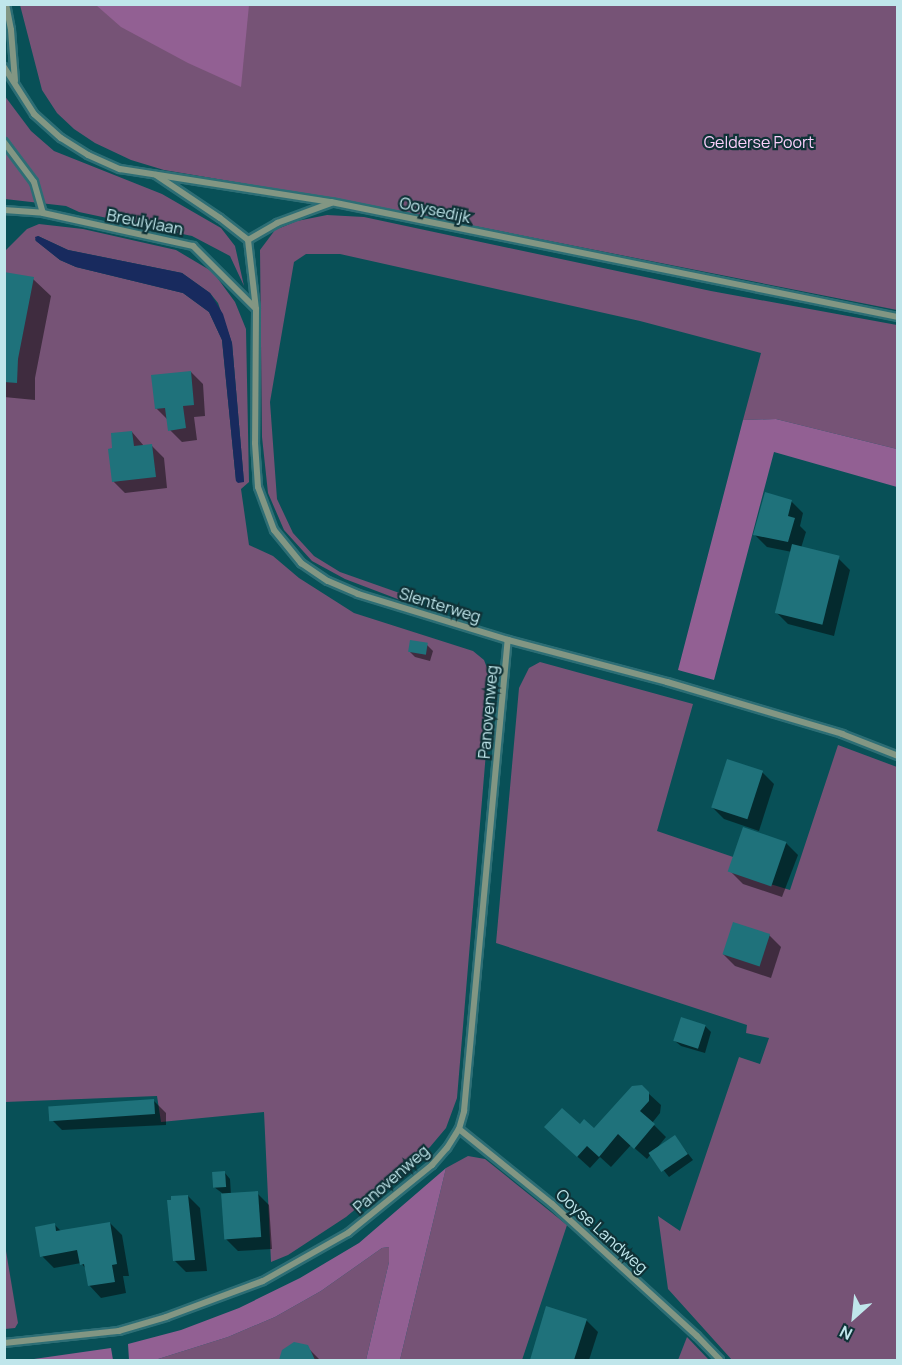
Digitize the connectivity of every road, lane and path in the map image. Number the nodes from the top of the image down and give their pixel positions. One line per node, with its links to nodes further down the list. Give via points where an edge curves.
1 (6, 4): 3 (street)
2 (4, 67): 3 (street, Ooysedijk)
3 (15, 83): 5 (street, Ooysedijk, via 34,114 61,138 120,169)
4 (4, 142): 8 (street, via 34,182)
5 (156, 175): 6 (street, Ooysedijk); 9 (street)
6 (331, 202): 9 (street, via 277,223); 11 (street, Ooysedijk)
7 (4, 210): 8 (street, Breulylaan)
8 (43, 213): 10 (street, Breulylaan, via 193,246)
9 (248, 240): 10 (street, Slenterweg)
10 (256, 309): 12 (street, Slenterweg, via 258,487 274,530 285,546 302,563 338,586)
11 (897, 317)
12 (508, 640): 13 (street, Slenterweg, via 842,734); 14 (street, Panovenweg, via 464,1111)
13 (897, 756)
14 (459, 1129): 15 (street, Panovenweg, via 432,1165 348,1233 263,1281 119,1331); 16 (street, Ooyse Landweg, via 552,1204)
15 (4, 1343)
16 (720, 1360)

